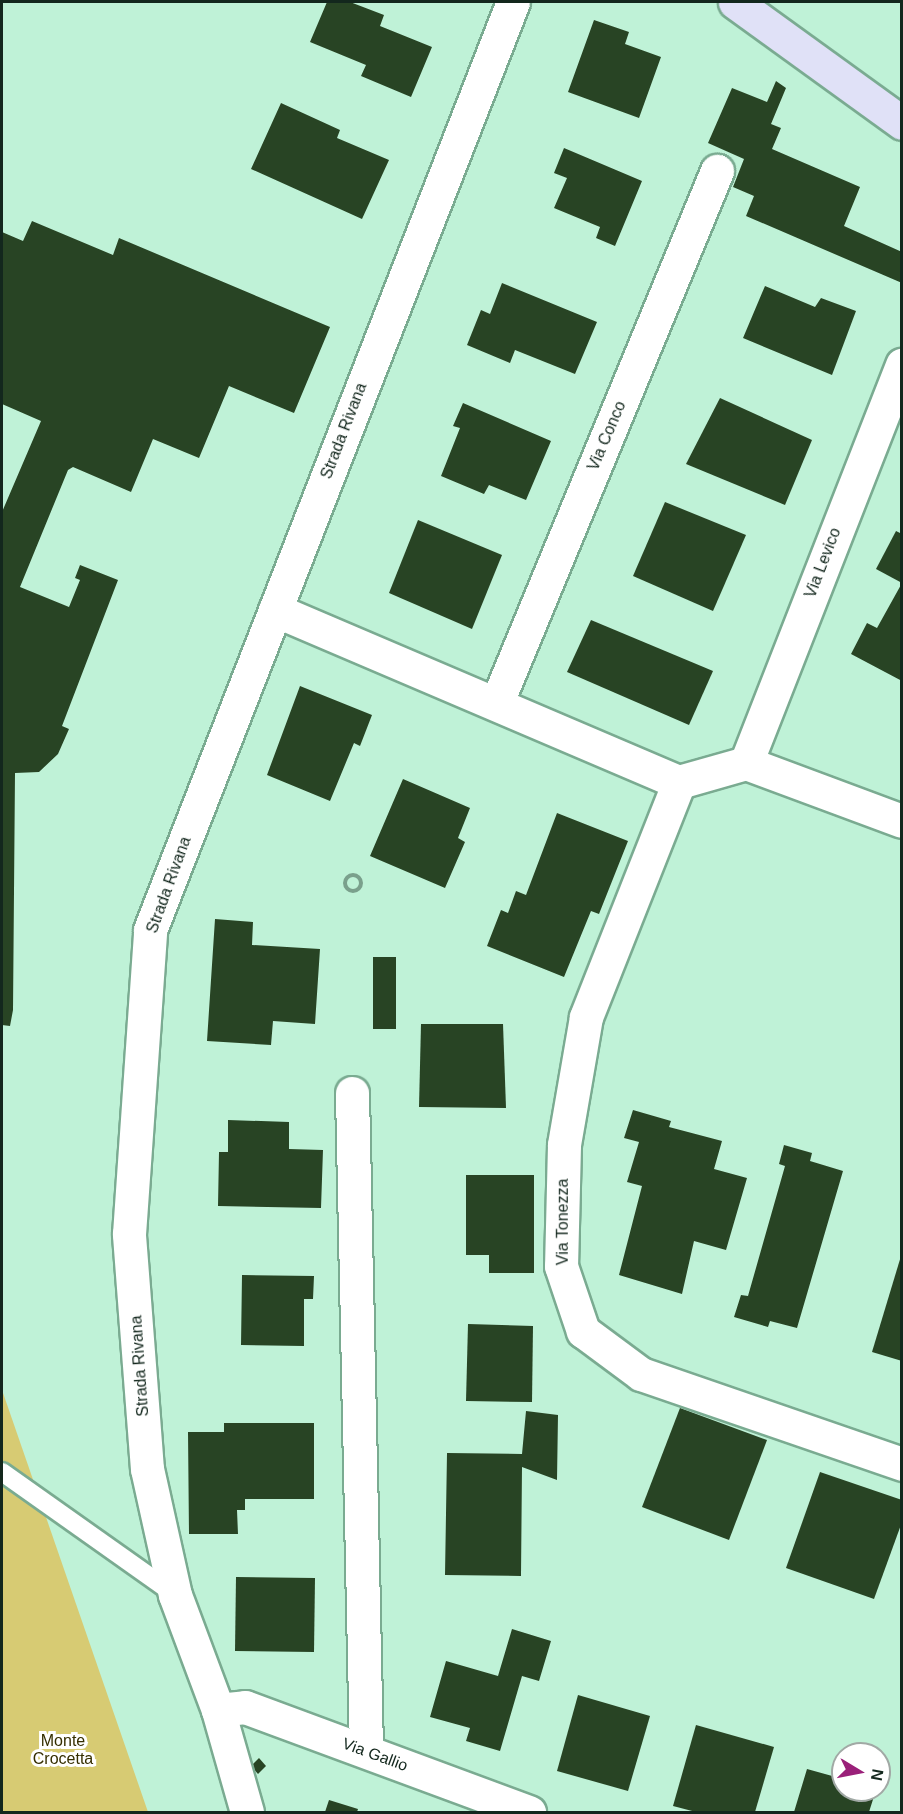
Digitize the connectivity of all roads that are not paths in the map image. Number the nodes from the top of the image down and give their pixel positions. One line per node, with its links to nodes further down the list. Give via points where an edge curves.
1 (513, 2): 6 (street, Strada Rivana)
2 (735, 2): 3 (main road)
3 (902, 123)
4 (717, 171): 7 (street, Via Conco)
5 (902, 364): 8 (street, Via Levico)
6 (275, 609): 7 (street); 14 (street, Strada Rivana, via 150,930 129,1234 147,1469)
7 (497, 702): 9 (street)
8 (746, 763): 9 (street); 10 (street)
9 (679, 782): 12 (street, Via Tonezza, via 586,1017 564,1145 561,1266 583,1331 641,1374)
10 (902, 821)
11 (352, 1093): 16 (street)
12 (902, 1464)
13 (2, 1472): 14 (lane)
14 (175, 1595): 15 (street, Strada Rivana)
15 (218, 1710): 16 (street, Via Gallio, via 245,1707); 17 (street, Strada Rivana)
16 (366, 1751): 18 (street, Via Gallio)
17 (247, 1812)
18 (529, 1812)

